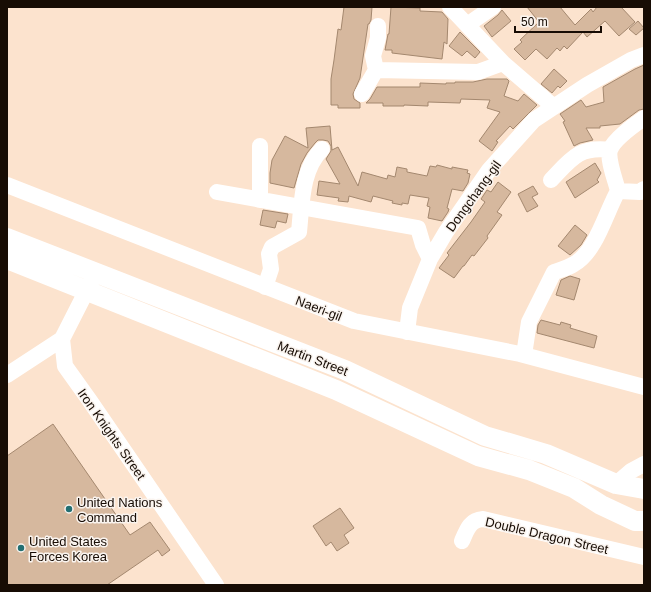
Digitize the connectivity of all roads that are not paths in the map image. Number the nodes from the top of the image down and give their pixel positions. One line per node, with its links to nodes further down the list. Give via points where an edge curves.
1 (450, 7): 3 (street)
2 (493, 7): 3 (street)
3 (467, 25): 6 (street)
4 (378, 26): 7 (street, via 373,56)
5 (644, 56): 9 (street, Dongchang-gil, via 631,60)
6 (504, 63): 7 (street, via 478,72); 9 (street)
7 (376, 70): 8 (street)
8 (362, 94)
9 (554, 107): 23 (street, Dongchang-gil, via 534,120 489,170)
10 (644, 118): 13 (street, via 621,136)
11 (260, 146): 19 (street)
12 (322, 148): 20 (street, via 314,157 308,171)
13 (610, 150): 14 (street, via 596,148 582,152); 17 (street)
14 (551, 180)
15 (7, 185): 25 (street, Naeri-gil)
16 (644, 189): 17 (street, via 640,192)
17 (618, 191): 29 (street, via 602,228 584,256 574,264 554,272 529,322)
18 (217, 192): 19 (street)
19 (260, 200): 20 (street)
20 (302, 207): 23 (street, via 418,228); 25 (street, via 299,232 272,247 269,254 271,270)
21 (7, 238): 24 (main road, Martin Street)
22 (7, 259): 26 (main road, Martin Street)
23 (430, 259): 27 (street, Dongchang-gil, via 410,308)
24 (96, 273): 26 (street); 33 (main road, Martin Street, via 345,370 485,436 546,454)
25 (265, 286): 27 (street, Naeri-gil, via 354,321)
26 (86, 291): 28 (street); 35 (main road, Martin Street, via 336,390 478,456 529,470 574,488 601,505 635,521)
27 (407, 332): 29 (street, Naeri-gil)
28 (62, 338): 30 (street); 38 (street, Iron Knights Street, via 65,366)
29 (524, 355): 31 (street, Naeri-gil)
30 (7, 375)
31 (644, 387)
32 (644, 464): 33 (street)
33 (616, 484): 34 (main road, Martin Street)
34 (644, 489)
35 (644, 521)
36 (462, 541): 37 (street, Double Dragon Street, via 470,524 483,519)
37 (644, 557)
38 (216, 585)

